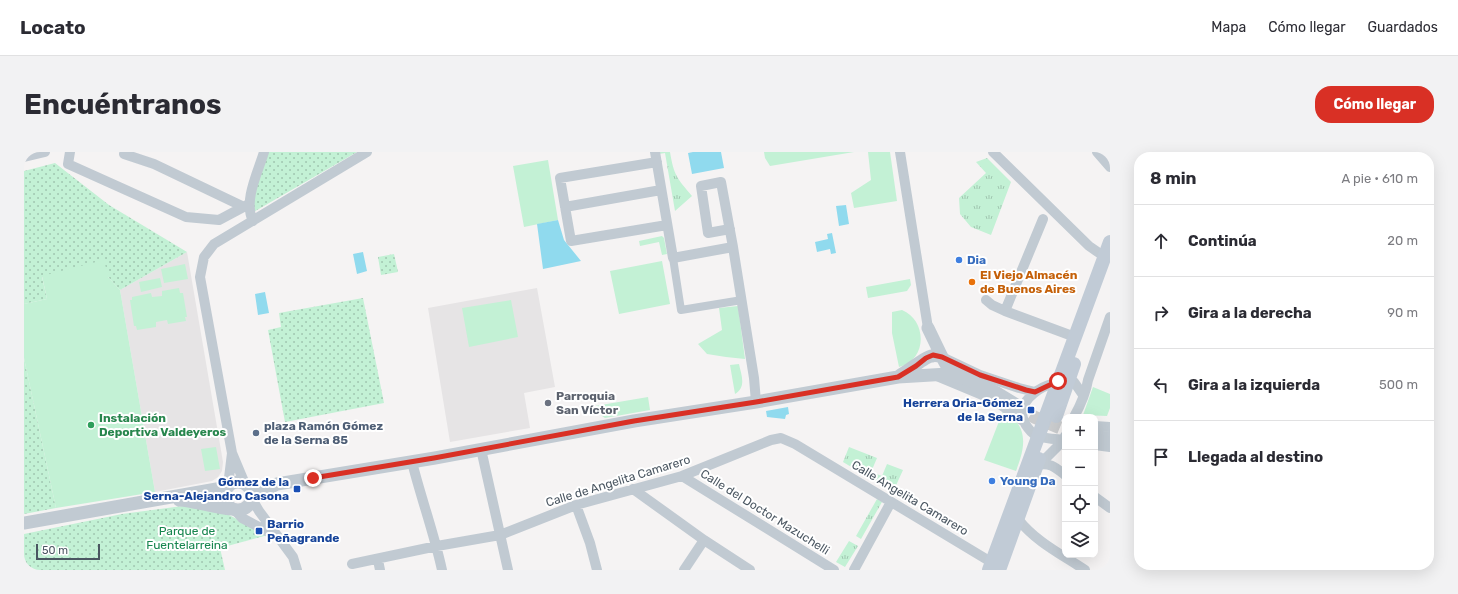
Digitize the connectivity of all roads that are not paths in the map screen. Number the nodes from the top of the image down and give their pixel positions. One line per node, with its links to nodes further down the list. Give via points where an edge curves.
1 (45, 152): 9 (street)
2 (70, 152): 13 (street, via 68,164 186,217 219,220)
3 (264, 152): 13 (street)
4 (367, 152): 16 (street)
5 (900, 152): 27 (street)
6 (1097, 152): 11 (street)
7 (997, 153): 22 (street)
8 (124, 154): 13 (street, via 154,164)
9 (24, 157)
10 (656, 157): 12 (street); 14 (street, via 560,178)
11 (1110, 167)
12 (662, 190): 14 (street); 17 (street)
13 (246, 205): 16 (street)
14 (565, 206): 17 (street, via 571,241)
15 (1043, 220): 25 (street)
16 (253, 221): 51 (street, via 214,244 204,257 200,277)
17 (667, 225): 21 (street)
18 (730, 230): 18 (street, via 721,182 701,186 708,233); 20 (street)
19 (1110, 242): 22 (main road)
20 (733, 247): 21 (street); 23 (street)
21 (673, 258): 23 (street, via 681,310)
22 (1107, 262): 28 (main road); 34 (main road)
23 (742, 300): 37 (street)
24 (986, 300): 25 (street)
25 (1005, 311): 28 (street)
26 (1110, 317): 36 (street)
27 (928, 328): 29 (street); 30 (street)
28 (1075, 338): 34 (main road)
29 (942, 357): 30 (street, via 933,355); 33 (street, via 950,370); 35 (street, via 980,375)
30 (926, 358): 31 (street, via 926,364); 32 (street)
31 (934, 375): 32 (street); 33 (street, via 948,374); 40 (street, via 994,400)
32 (898, 377): 37 (street)
33 (960, 377): 38 (street)
34 (1063, 381): 35 (street); 36 (street, via 1074,382); 43 (main road)
35 (1035, 392): 40 (street, via 1026,403)
36 (1083, 395): 39 (street)
37 (756, 402): 50 (street)
38 (1015, 404)
39 (1075, 414)
40 (1023, 421): 43 (street, via 1032,432)
41 (1098, 426): 42 (street)
42 (1110, 427)
43 (1043, 437): 46 (street); 54 (main road); 76 (main road)
44 (1098, 437): 45 (street)
45 (1110, 438)
46 (1062, 439)
47 (1062, 442): 54 (street)
48 (1098, 445): 49 (street)
49 (1110, 447)
50 (481, 449): 53 (street); 70 (street)
51 (232, 454): 57 (street); 59 (street)
52 (814, 456): 56 (street, Calle de Angelita Camarero, via 781,438); 64 (street, Calle Angelita Camarero)
53 (412, 462): 58 (street); 73 (street)
54 (1037, 465): 55 (street, via 1046,463); 68 (main road)
55 (1062, 473)
56 (682, 476): 60 (street, Calle de Angelita Camarero); 83 (street, Calle del Doctor Mazuchelli)
57 (245, 484): 58 (street); 59 (street, via 237,482); 61 (street, via 251,490)
58 (274, 484): 61 (street)
59 (228, 487): 63 (street); 67 (street, via 225,502)
60 (633, 489): 65 (street, Calle de Angelita Camarero); 72 (street)
61 (252, 498): 67 (street, via 246,508); 71 (street)
62 (1098, 499): 66 (street)
63 (157, 500): 67 (street, via 188,501); 69 (street)
64 (891, 502): 76 (street, Calle Angelita Camarero); 84 (street)
65 (576, 505): 70 (street, Calle de Angelita Camarero); 80 (street, via 590,543)
66 (1110, 508)
67 (234, 509): 71 (street, via 242,518)
68 (1018, 519): 76 (main road); 85 (street, via 1043,544)
69 (24, 523)
70 (500, 535): 73 (street, Calle de Angelita Camarero); 79 (street)
71 (280, 538): 77 (street, via 293,557)
72 (704, 540): 81 (street); 82 (street)
73 (437, 546): 75 (street, Calle de Angelita Camarero); 78 (street)
74 (352, 564): 75 (street, Calle de Angelita Camarero)
75 (379, 565)
76 (993, 567)
77 (297, 570)
78 (442, 570)
79 (508, 570)
80 (596, 570)
81 (684, 570)
82 (750, 570)
83 (834, 570)
84 (854, 570)
85 (1085, 570)

